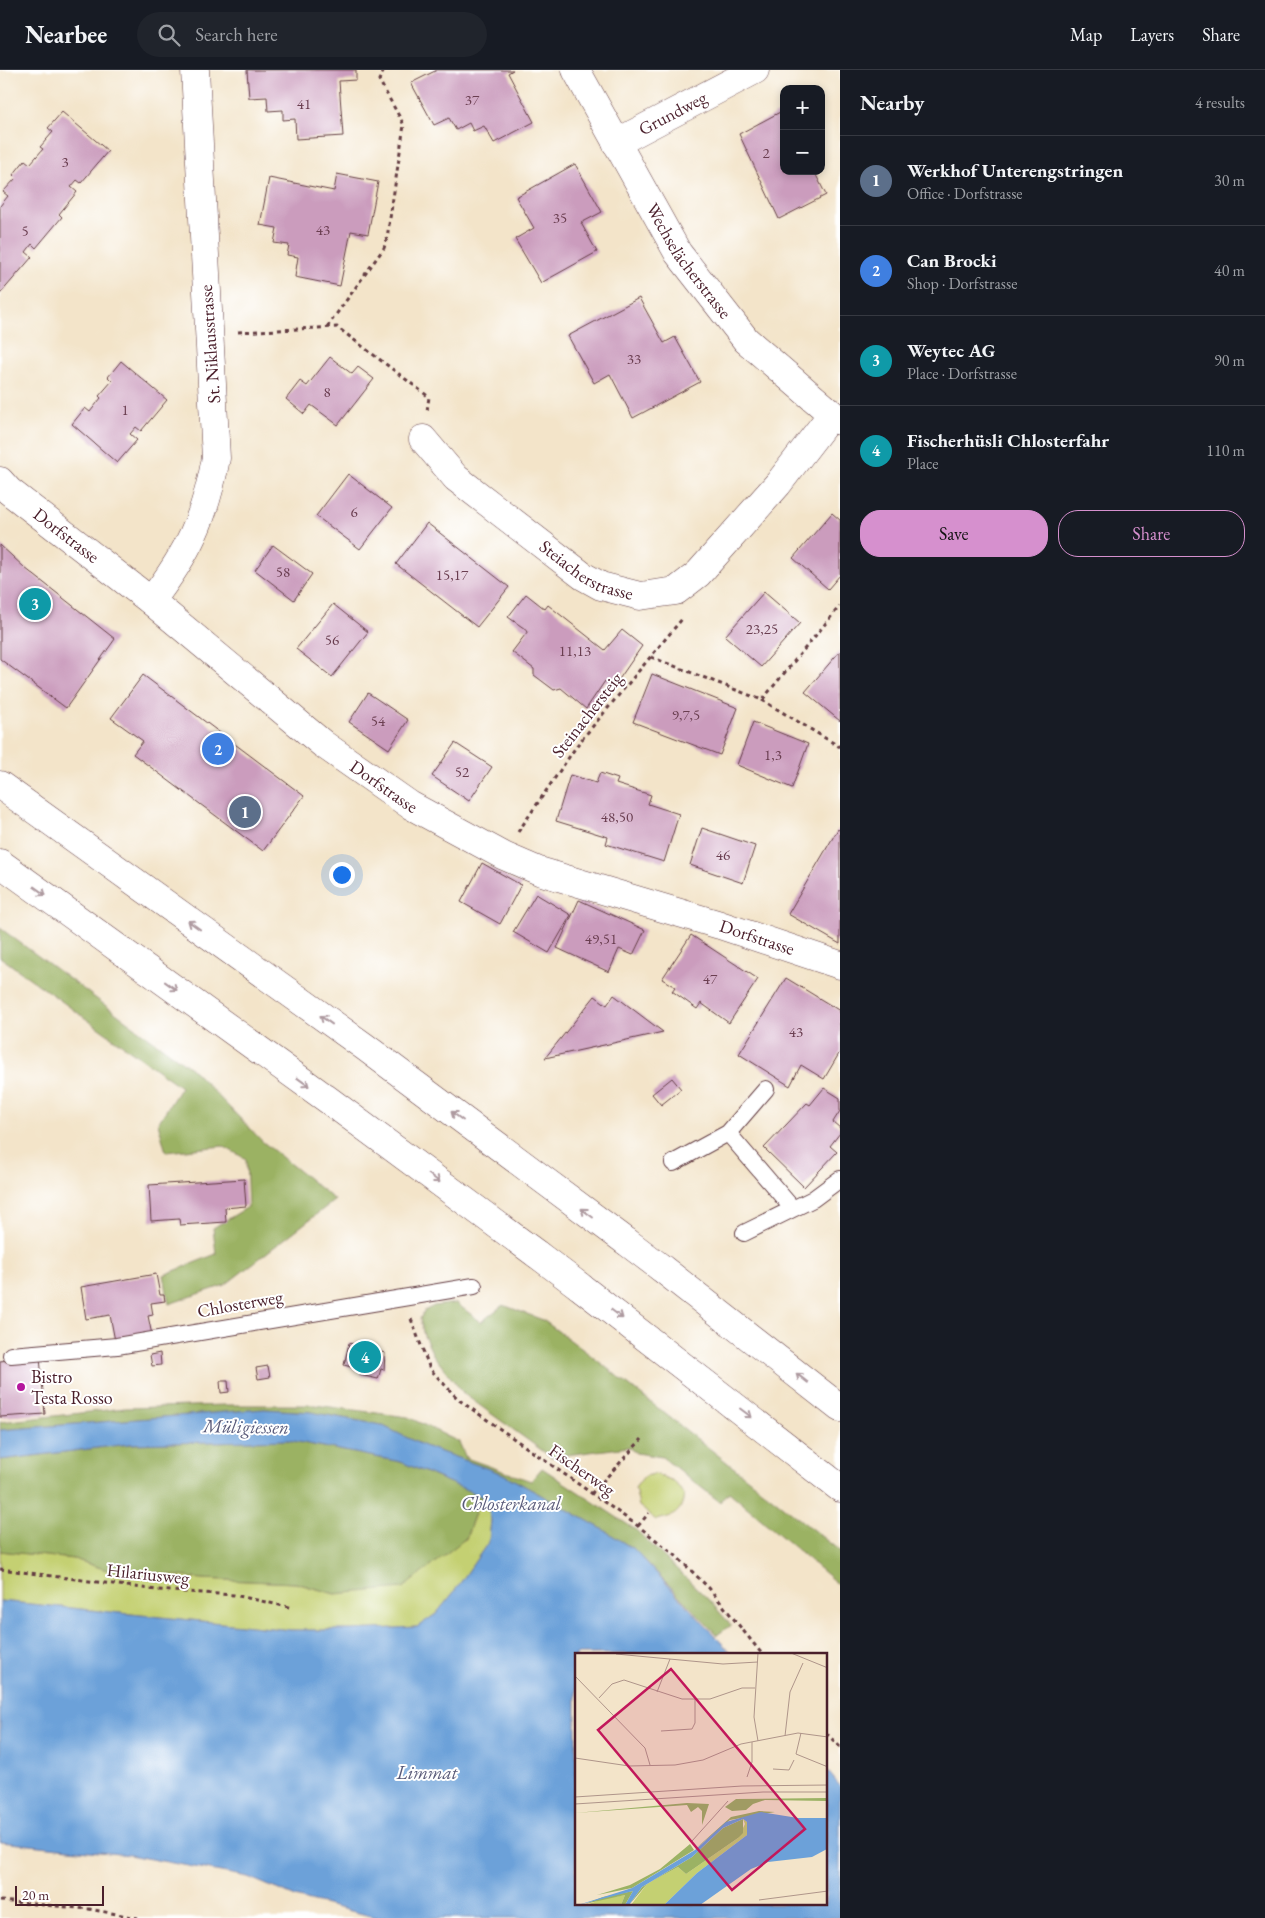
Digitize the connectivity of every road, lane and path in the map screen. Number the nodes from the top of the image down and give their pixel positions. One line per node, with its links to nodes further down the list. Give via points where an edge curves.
1 (195, 70): 7 (main road, St. Niklausstrasse)
2 (384, 70): 6 (path, via 378,80 404,125 387,238 384,248)
3 (576, 70): 5 (main road, Wechselächerstrasse)
4 (755, 70): 5 (main road, Grundweg)
5 (616, 143): 8 (main road, Wechselächerstrasse, via 678,253 746,340)
6 (327, 328): 7 (path); 9 (path, via 337,327 429,397)
7 (209, 334): 11 (main road, St. Niklausstrasse, via 216,458 209,494 187,550)
8 (836, 417): 9 (main road, Steiacherstrasse, via 698,574 676,591 640,596 601,586 583,576 456,478)
9 (423, 439)
10 (0, 481): 11 (main road, Dorfstrasse, via 9,492)
11 (151, 601): 20 (main road, Dorfstrasse, via 323,744 410,805 504,856 539,872 720,924)
12 (840, 606): 15 (path)
13 (686, 615): 14 (path, Steinachersteig)
14 (651, 656): 15 (path); 18 (path, Steinachersteig, via 578,744)
15 (762, 700): 16 (path)
16 (840, 747)
17 (0, 785): 30 (main road, one-way to 17, bridge, via 660,1267 365,1047)
18 (515, 836)
19 (0, 863): 32 (main road, one-way to 32, bridge, via 538,1255)
20 (840, 965)
21 (766, 1089): 22 (lane)
22 (728, 1133): 23 (lane); 25 (lane)
23 (673, 1163)
24 (840, 1179): 25 (lane)
25 (793, 1209): 26 (lane)
26 (744, 1233)
27 (474, 1286): 28 (lane, Chlosterweg)
28 (407, 1298): 29 (lane, Chlosterweg, via 117,1346); 33 (path, Fischerweg, via 430,1369 459,1400)
29 (11, 1355)
30 (840, 1408)
31 (642, 1439): 33 (path)
32 (840, 1488)
33 (591, 1494): 35 (path, Fischerweg)
34 (649, 1513): 35 (path)
35 (638, 1526): 38 (path, Fischerweg, via 674,1554 709,1588)
36 (0, 1569): 37 (path, Hilariusweg, via 156,1590 234,1595)
37 (293, 1608)
38 (761, 1653)
39 (828, 1735): 40 (path)
40 (840, 1747)
41 (0, 1901): 42 (path, via 89,1909)
42 (138, 1918)

